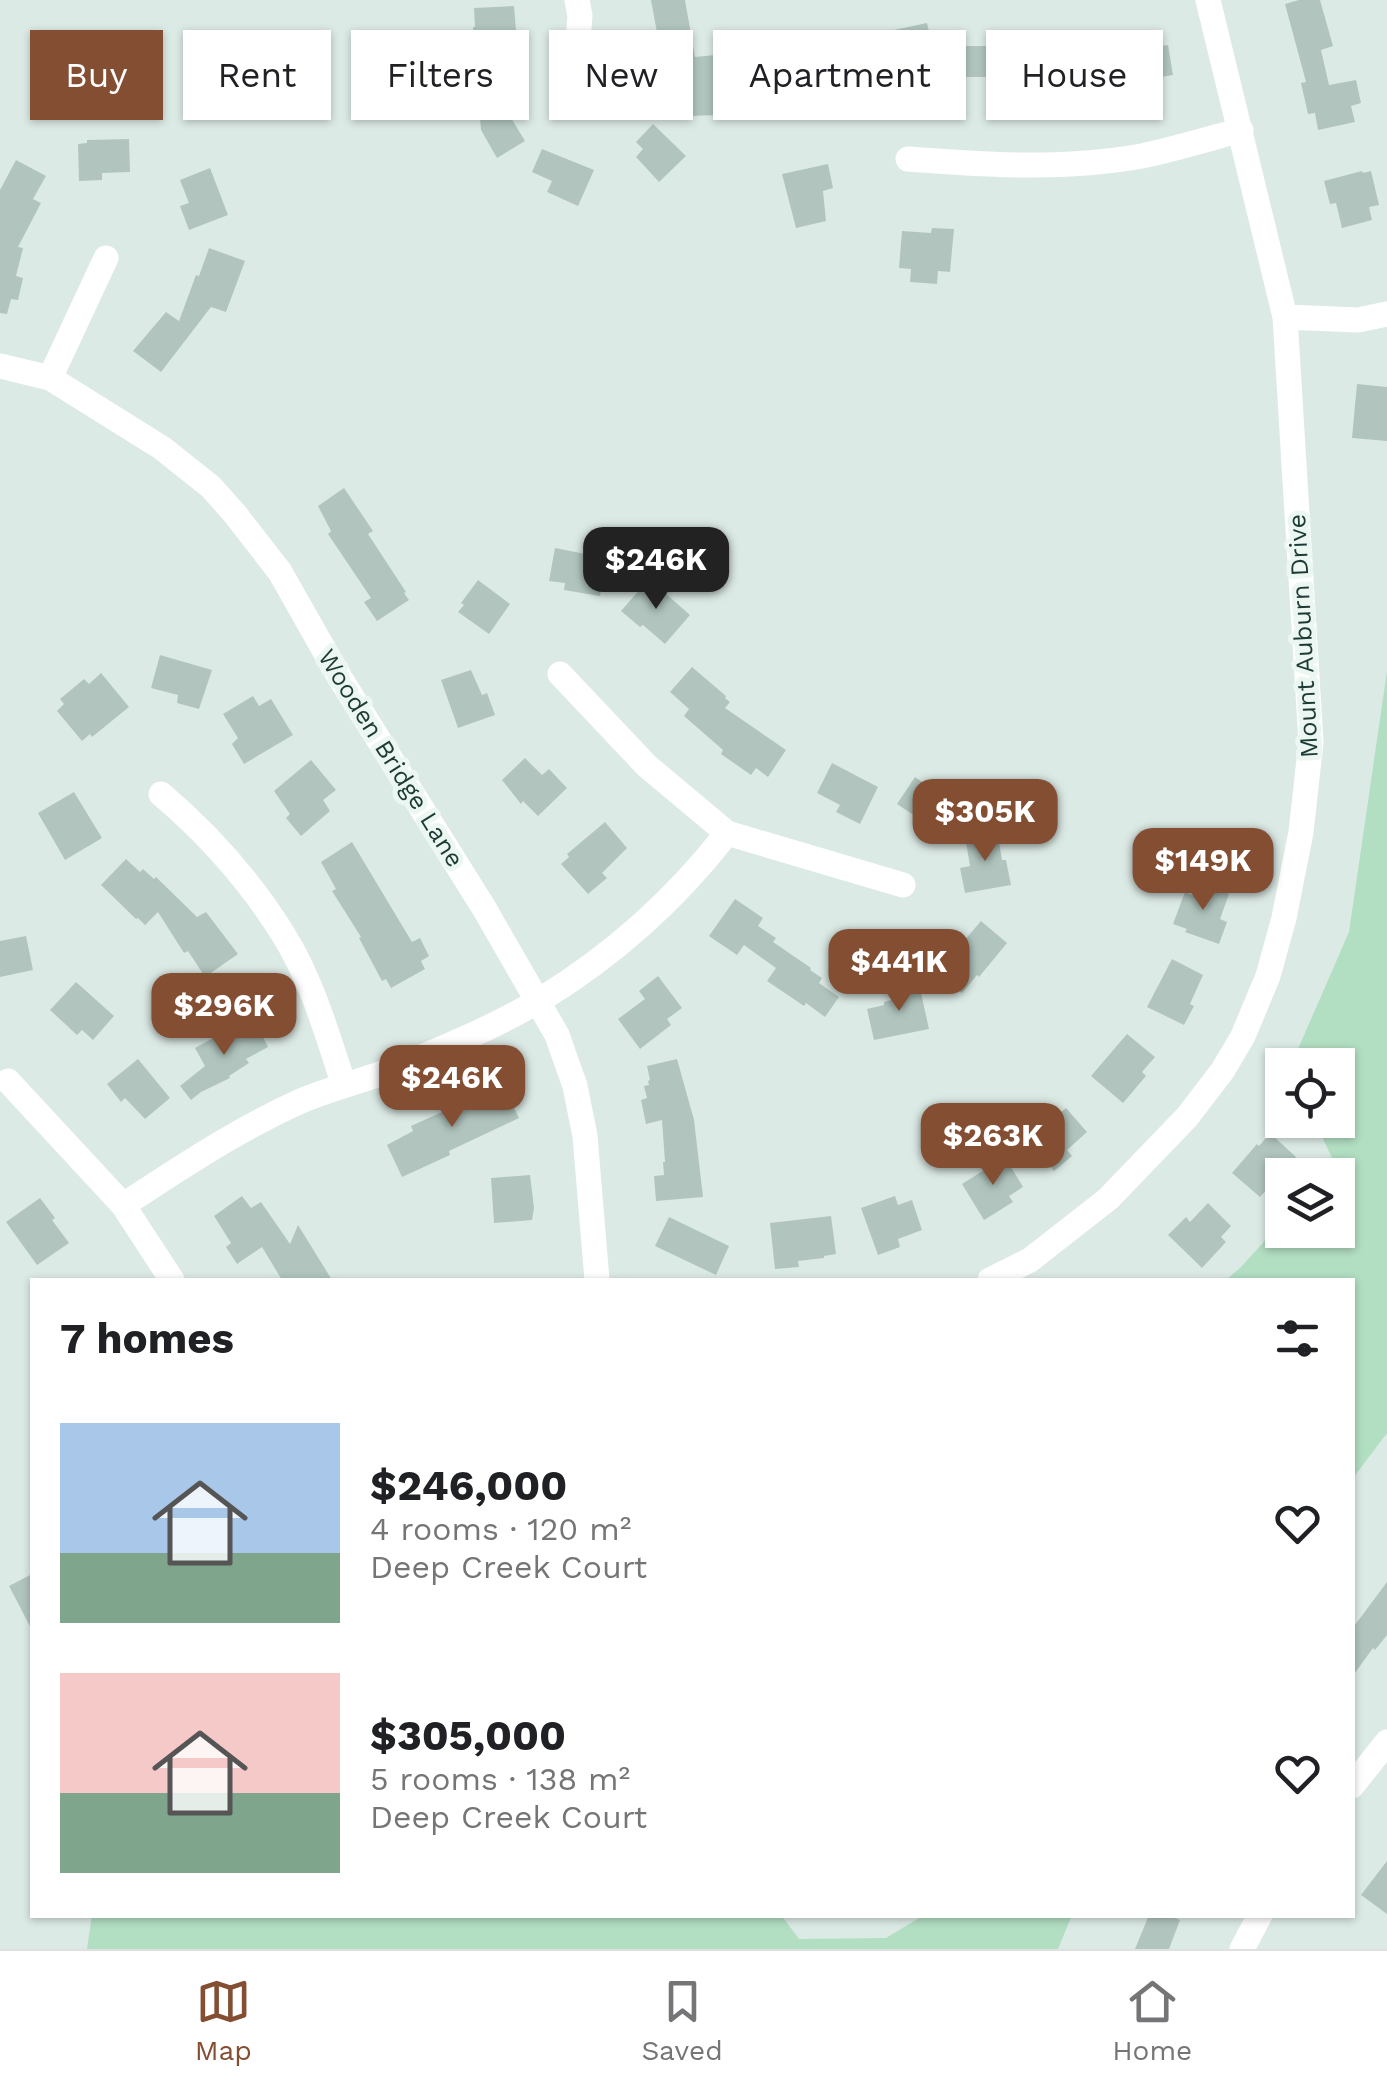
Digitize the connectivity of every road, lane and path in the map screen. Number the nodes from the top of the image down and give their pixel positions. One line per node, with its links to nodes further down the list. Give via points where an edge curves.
1 (577, 0): 3 (street)
2 (1208, 0): 4 (street, Mount Auburn Drive)
3 (579, 30)
4 (1241, 130): 5 (street, via 1104,161 991,166); 8 (street, Mount Auburn Drive)
5 (908, 160)
6 (106, 258): 10 (street)
7 (1387, 314): 8 (street, via 1358,320)
8 (1285, 317): 21 (street, Mount Auburn Drive, via 1311,742 1301,832 1268,976 1242,1036 1187,1118 1108,1198 1030,1260)
9 (0, 366): 10 (street, Wooden Bridge Lane)
10 (50, 378): 15 (street, Wooden Bridge Lane, via 162,448 235,514 280,572)
11 (560, 674): 13 (street, via 647,766)
12 (160, 794): 17 (street, via 228,859 284,934)
13 (728, 833): 14 (street); 15 (street, via 640,926)
14 (902, 885)
15 (539, 1000): 17 (street); 20 (street, Wooden Bridge Lane, via 575,1086)
16 (8, 1080): 18 (street)
17 (344, 1086): 18 (street, via 251,1126)
18 (123, 1205): 19 (street)
19 (171, 1278)
20 (598, 1278)
21 (994, 1278)
22 (1387, 1742): 23 (street)
23 (1355, 1782)
24 (1258, 1918): 25 (street)
25 (1242, 1949)

